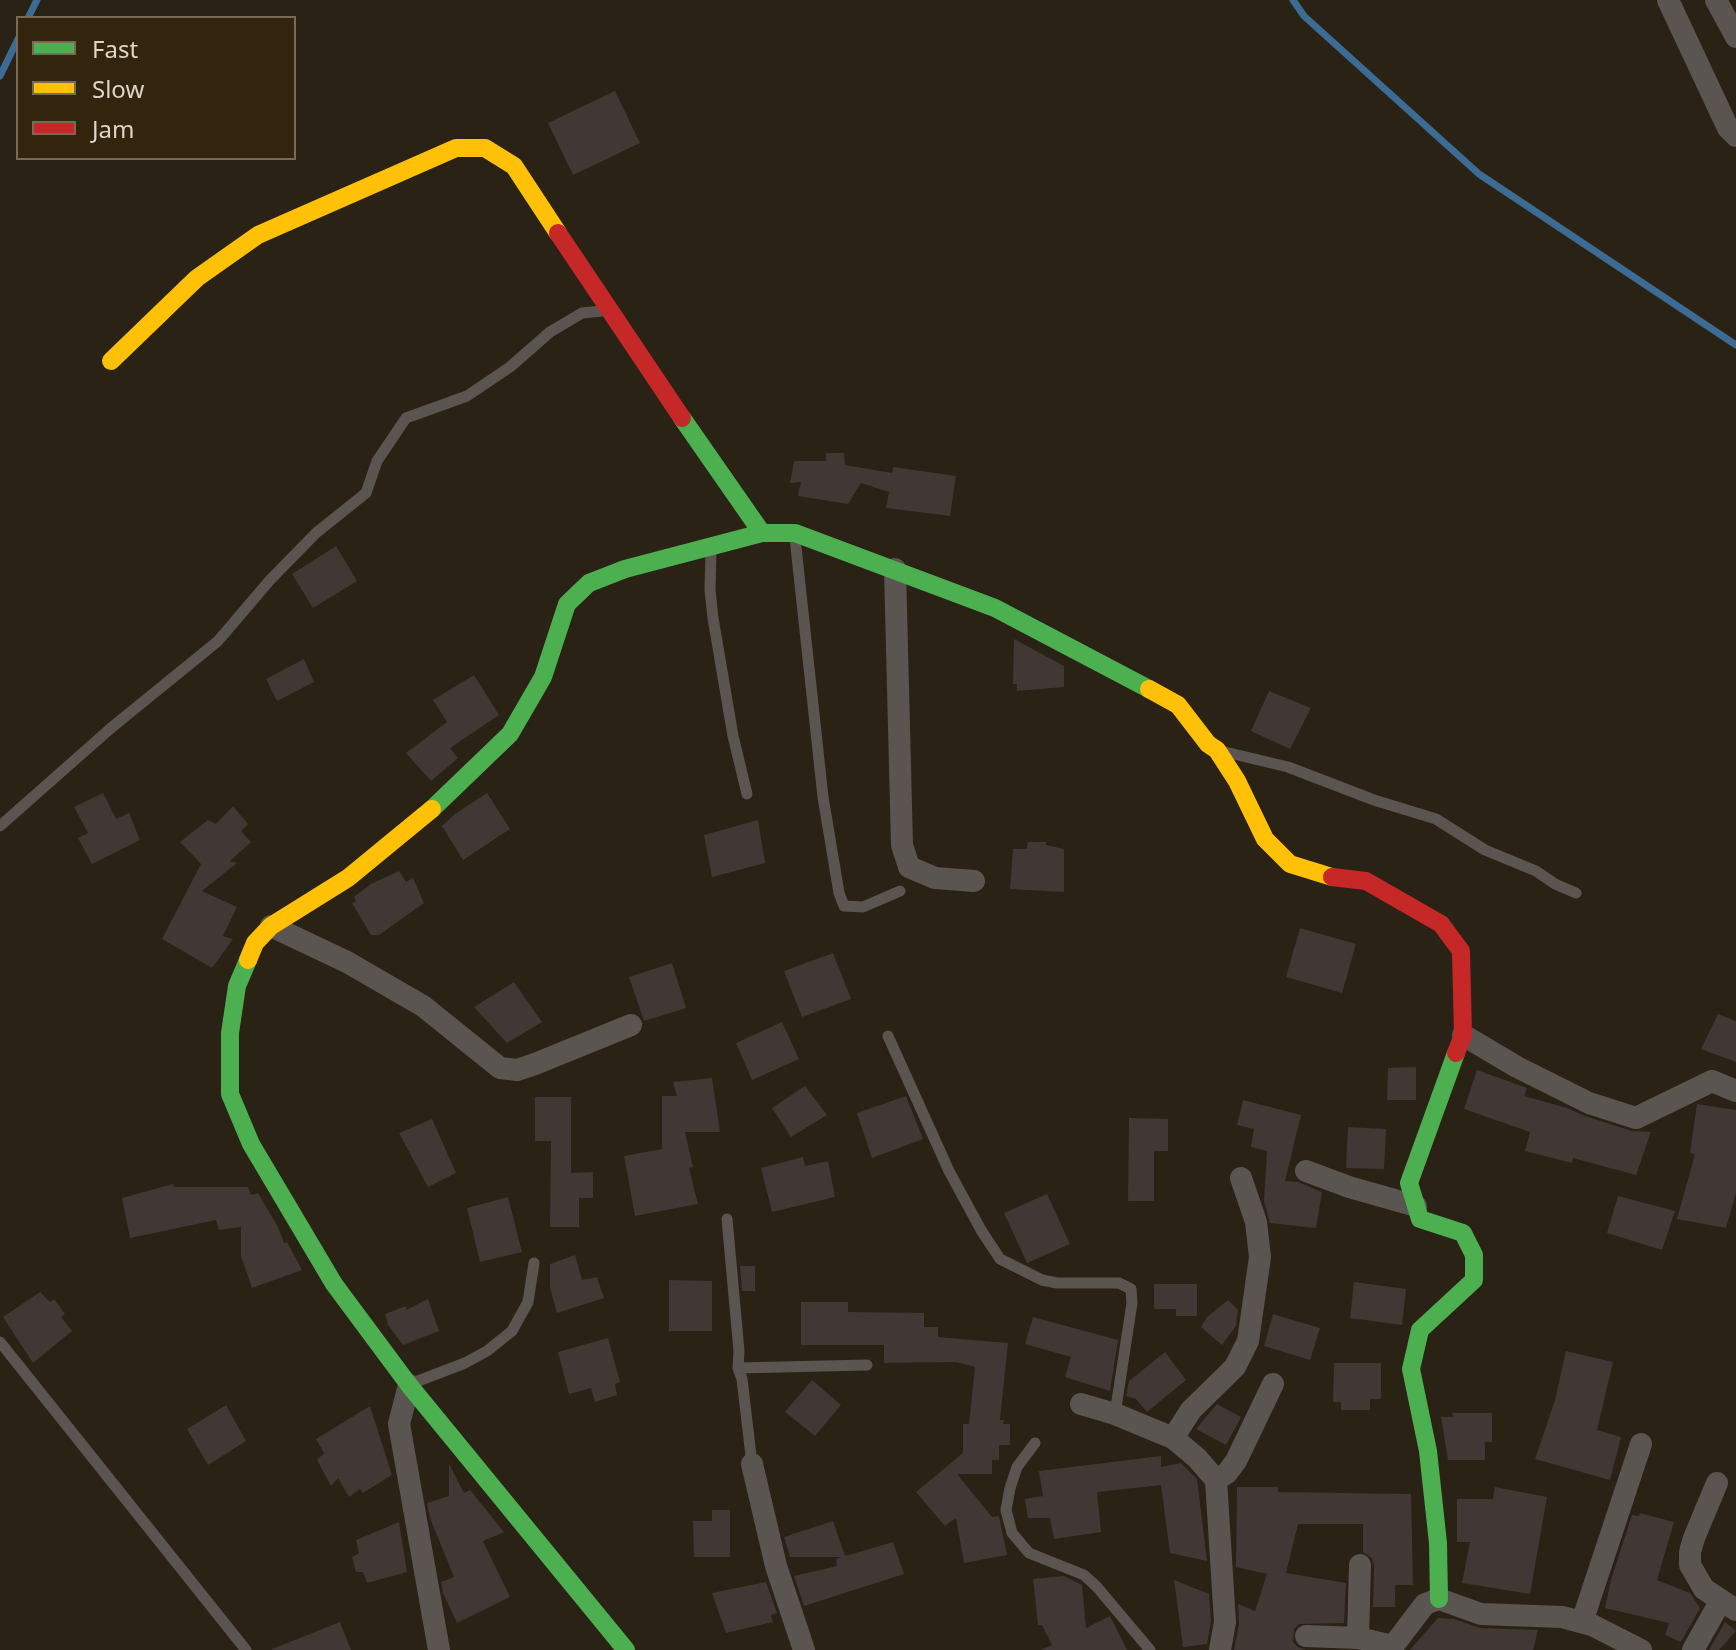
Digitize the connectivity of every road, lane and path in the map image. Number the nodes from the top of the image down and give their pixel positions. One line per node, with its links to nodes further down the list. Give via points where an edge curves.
1 (1668, 0): 4 (street)
2 (1716, 0): 3 (street)
3 (1736, 37)
4 (1736, 136)
5 (607, 310): 6 (street, via 514,166 485,148 456,148 258,235 197,278); 7 (street); 13 (lane, via 582,313 550,332 467,396 406,418 377,461 366,493 316,533 218,641)
6 (111, 361)
7 (762, 533): 8 (street); 9 (street)
8 (795, 533): 10 (street); 15 (lane, via 823,797 839,893 844,906 863,907)
9 (712, 546): 12 (lane, via 713,618); 17 (street, via 589,583 567,604 543,677 510,734 381,852)
10 (895, 569): 11 (street, via 995,608 1178,705); 14 (street, via 902,845 909,867 935,878)
11 (1217, 750): 16 (lane, via 1288,767 1436,819 1485,850); 19 (street, via 1265,839 1290,864 1366,881 1441,924 1461,951)
12 (747, 794)
13 (0, 826)
14 (974, 881)
15 (900, 891)
16 (1576, 893)
17 (271, 926): 18 (street, via 423,1006 500,1068 517,1070); 31 (street, via 255,943 237,986 230,1094 251,1144 334,1284)
18 (631, 1025)
19 (1463, 1035): 21 (street, via 1589,1103 1636,1118 1712,1081); 24 (street, via 1409,1183)
20 (888, 1036): 33 (lane, via 949,1171 1000,1259 1042,1280 1119,1283 1131,1289)
21 (1736, 1091)
22 (1306, 1171): 24 (street)
23 (1241, 1178): 34 (street, via 1256,1222 1260,1257 1248,1341 1235,1367 1191,1410)
24 (1416, 1206): 41 (street, via 1420,1219 1463,1233 1474,1255 1474,1280 1420,1330 1412,1361 1428,1451)
25 (727, 1219): 29 (lane)
26 (534, 1263): 31 (lane, via 528,1302 512,1331 465,1363)
27 (0, 1342): 47 (lane)
28 (867, 1365): 29 (lane)
29 (738, 1368): 37 (lane)
30 (1273, 1384): 38 (street, via 1236,1461)
31 (409, 1385): 48 (street, via 399,1424); 49 (street)
32 (1081, 1404): 33 (street)
33 (1115, 1414): 34 (street)
34 (1173, 1438): 38 (street)
35 (1035, 1443): 51 (lane, via 1017,1467 1010,1488 1006,1510 1012,1533 1029,1553 1084,1575)
36 (1641, 1444): 43 (street)
37 (752, 1464): 50 (street, via 776,1566)
38 (1216, 1480): 52 (street, via 1225,1622)
39 (1717, 1483): 42 (street, via 1694,1538 1690,1565 1704,1589)
40 (1360, 1565): 45 (street)
41 (1439, 1599): 43 (street, via 1481,1614); 46 (street, via 1425,1604)
42 (1728, 1606): 54 (street)
43 (1582, 1622): 53 (street)
44 (1306, 1636): 45 (street)
45 (1358, 1638): 46 (street)
46 (1391, 1648)
47 (246, 1650)
48 (439, 1650)
49 (626, 1650)
50 (804, 1650)
51 (1150, 1650)
52 (1220, 1650)
53 (1641, 1650)
54 (1693, 1650)

